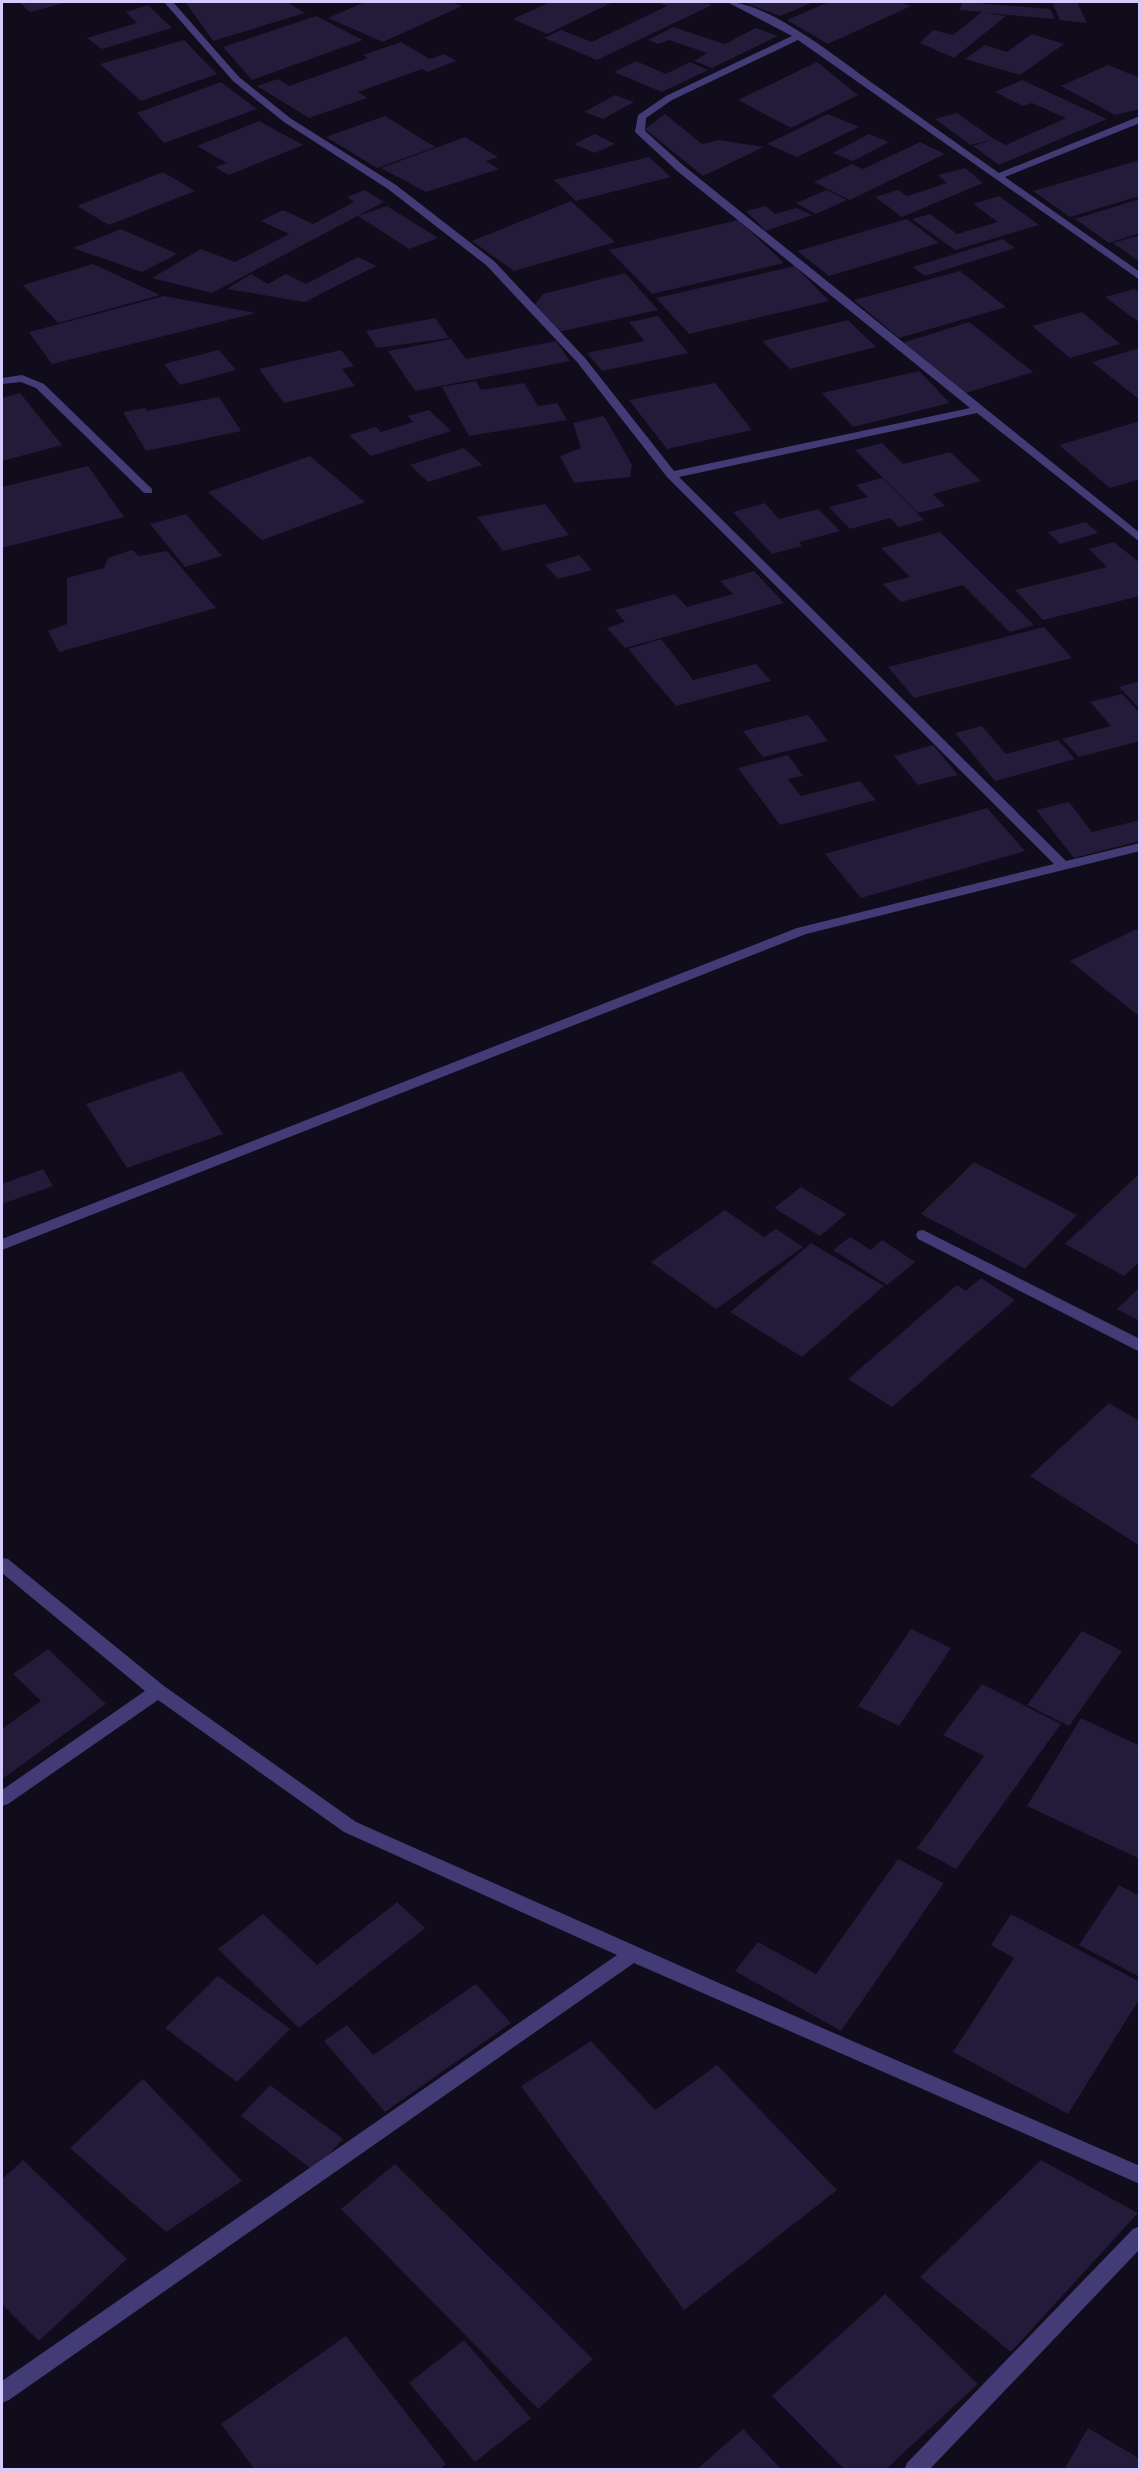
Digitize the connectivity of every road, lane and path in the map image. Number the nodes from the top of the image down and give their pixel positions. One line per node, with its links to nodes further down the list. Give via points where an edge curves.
1 (168, 2): 9 (street, via 236,79 287,120 392,186 490,262 581,360)
2 (731, 2): 3 (street)
3 (799, 36): 5 (street); 8 (street, via 669,98 641,117 640,132)
4 (1140, 118): 5 (street)
5 (999, 176): 6 (street)
6 (1140, 277)
7 (2, 381): 10 (street, via 22,378 40,386)
8 (979, 409): 9 (street); 11 (street)
9 (671, 475): 13 (street)
10 (148, 491)
11 (1140, 539)
12 (1140, 847): 13 (street)
13 (1062, 865): 15 (street, via 802,930)
14 (923, 1235): 16 (street)
15 (2, 1245)
16 (1140, 1346)
17 (2, 1564): 18 (street)
18 (158, 1691): 19 (street); 20 (street, via 351,1827)
19 (2, 1799)
20 (634, 1953): 21 (street); 23 (street)
21 (1140, 2175)
22 (1140, 2235): 24 (street)
23 (2, 2393)
24 (914, 2469)

